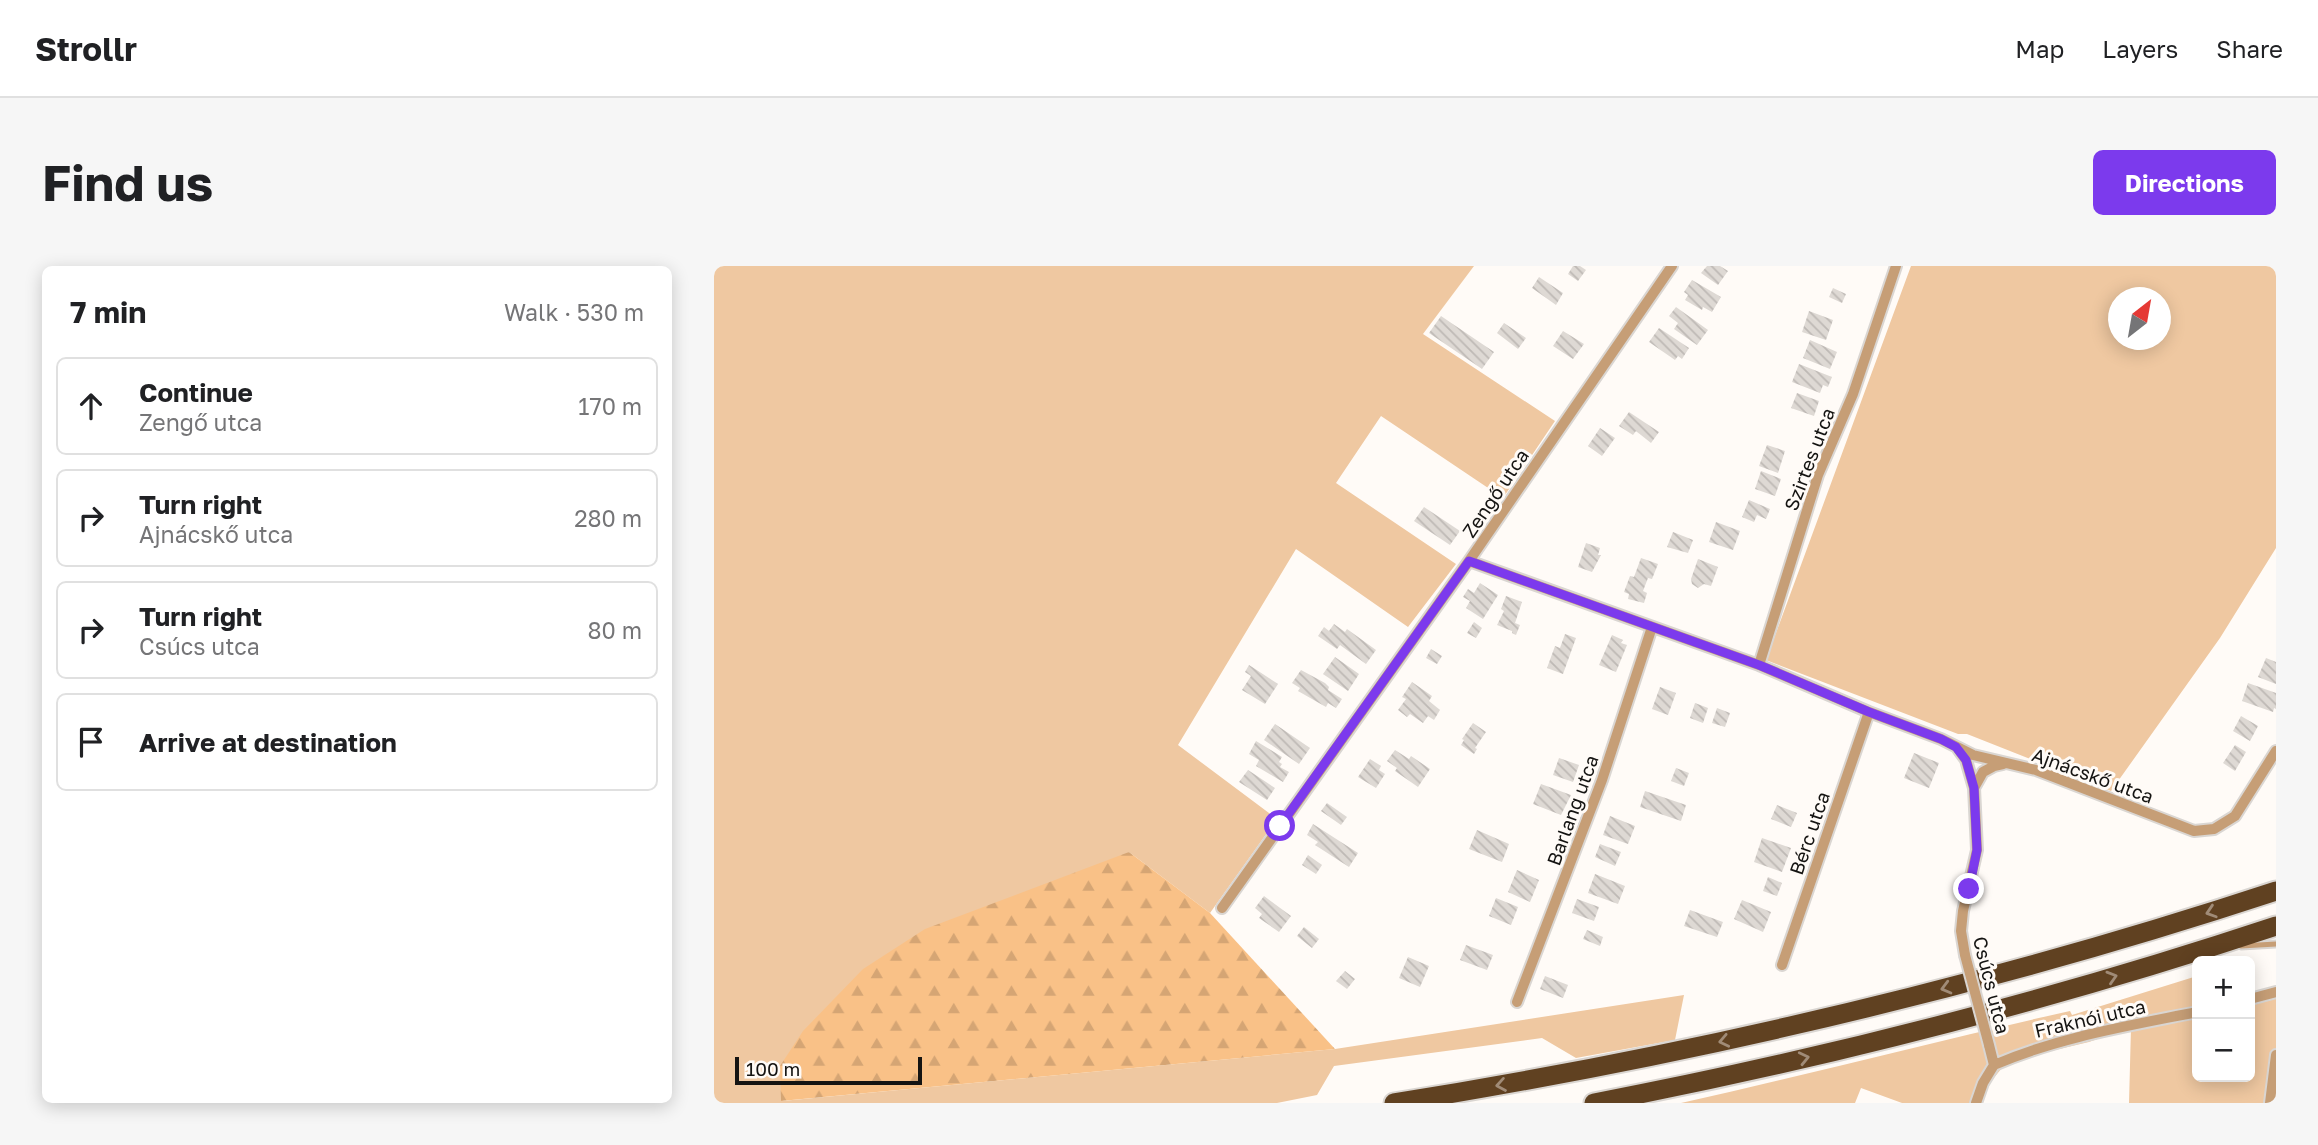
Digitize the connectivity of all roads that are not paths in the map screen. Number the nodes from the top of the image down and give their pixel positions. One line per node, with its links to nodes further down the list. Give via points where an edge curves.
1 (1672, 266): 3 (street, Zengő utca)
2 (1896, 266): 5 (street, Szirtes utca, via 1853,394 1818,475)
3 (1469, 561): 4 (street, Ajnácskő utca); 12 (street, Zengő utca)
4 (1652, 627): 5 (street, Ajnácskő utca); 19 (street, Barlang utca, via 1602,780)
5 (1759, 665): 6 (street, Ajnácskő utca)
6 (1869, 712): 7 (street, Ajnácskő utca); 16 (street, Bérc utca)
7 (1956, 747): 9 (street, Ajnácskő utca); 10 (street, Csúcs utca, via 1966,760)
8 (2276, 751): 9 (street, Ajnácskő utca, via 2235,816 2214,829 2194,831 2036,770)
9 (2006, 764): 10 (street, via 1983,772)
10 (1974, 788): 22 (street, Csúcs utca, bridge, via 1977,850 1961,931)
11 (2276, 891): 23 (highway, one-way to 23, via 2014,971 1868,1008 1585,1070)
12 (1222, 908)
13 (2276, 926): 15 (highway)
14 (2276, 944): 15 (lane)
15 (2217, 946): 24 (highway, one-way to 15, via 1686,1086 2047,997)
16 (1782, 965)
17 (2276, 994): 18 (street)
18 (2255, 998)
19 (1517, 1002)
20 (2192, 1013): 22 (street, Fraknói utca, via 2092,1033)
21 (2276, 1055): 26 (street)
22 (1994, 1065): 25 (street, Csúcs utca)
23 (1394, 1103)
24 (1594, 1103)
25 (1976, 1103)
26 (2270, 1103)

